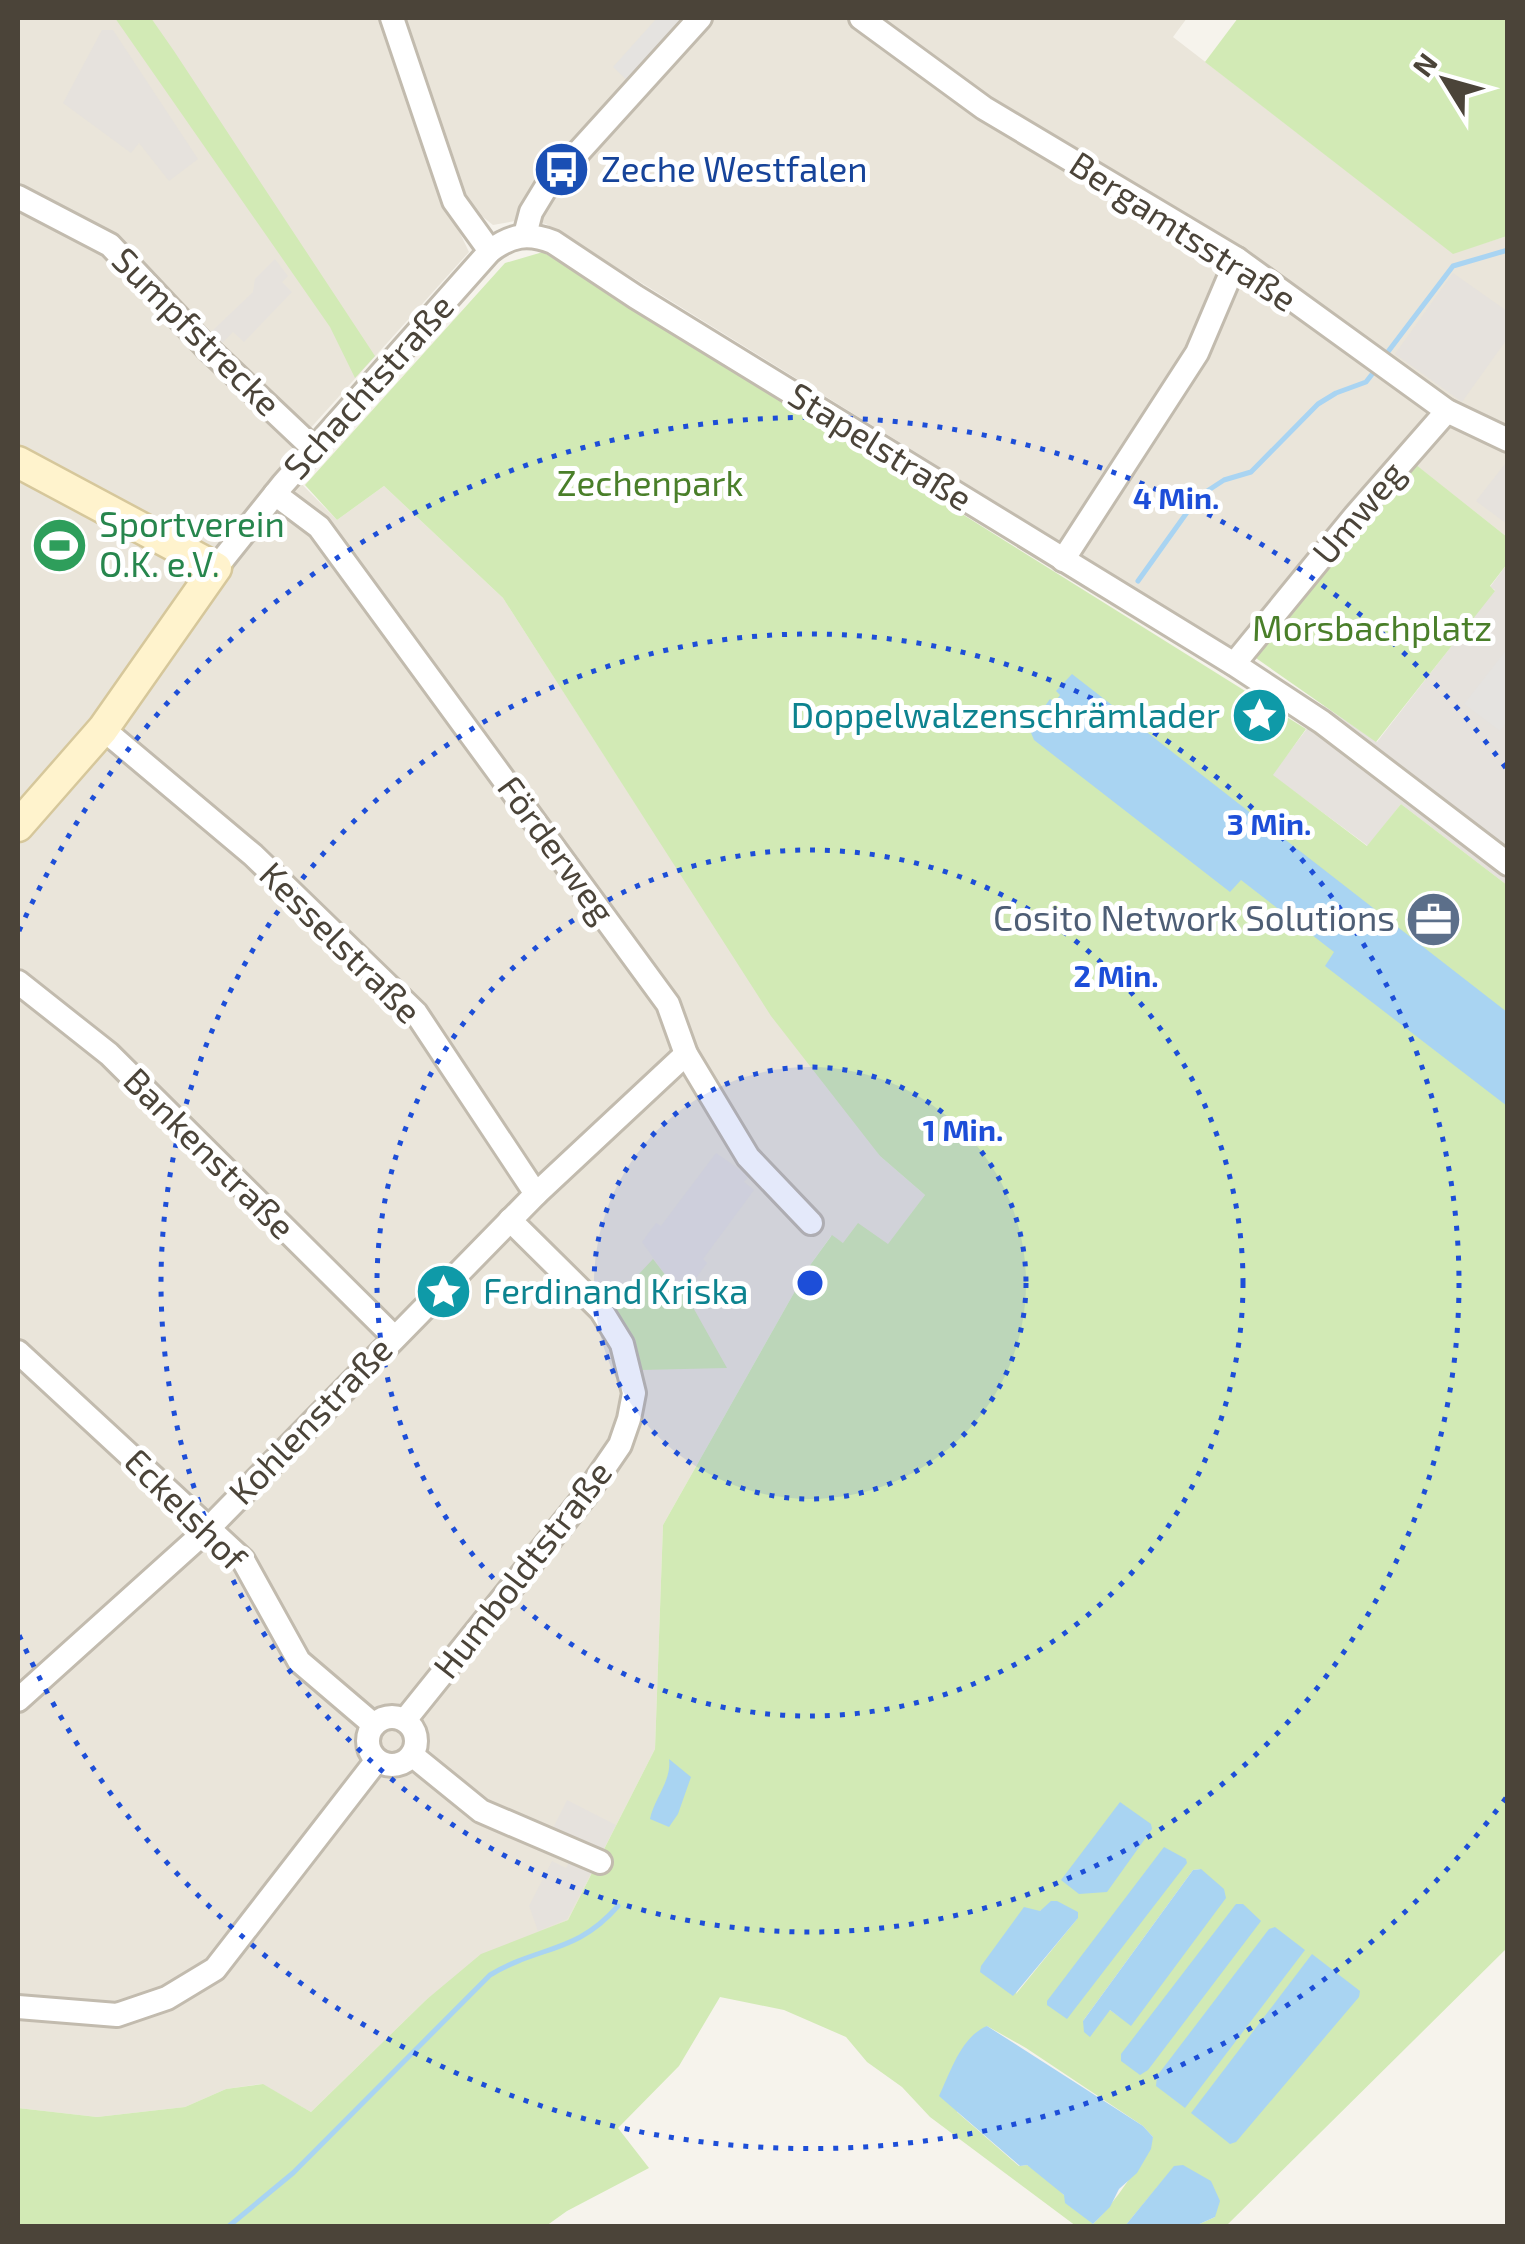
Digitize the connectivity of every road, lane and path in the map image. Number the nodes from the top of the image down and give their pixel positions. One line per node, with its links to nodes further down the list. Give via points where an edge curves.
1 (392, 18): 6 (street, via 454,201)
2 (700, 18): 5 (street, via 545,189)
3 (861, 18): 7 (street, Bergamtsstraße, via 984,108)
4 (18, 197): 10 (street, Sumpfstrecke, via 110,245)
5 (526, 235): 6 (street, Schachtstraße); 13 (street, Stapelstraße, via 553,242)
6 (490, 250): 10 (street, Schachtstraße)
7 (1236, 260): 8 (street, Bergamtsstraße); 13 (street, via 1196,352)
8 (1447, 411): 9 (street, Bergamtsstraße); 15 (street, Umweg)
9 (1508, 440)
10 (314, 449): 12 (street, Schachtstraße)
11 (18, 462): 14 (street)
12 (275, 494): 14 (street, Schachtstraße); 20 (street, Förderweg, via 319,527 668,1004)
13 (1062, 560): 15 (street, Stapelstraße)
14 (216, 568): 16 (street, Schachtstraße)
15 (1234, 664): 18 (street, via 1322,722)
16 (102, 729): 17 (street, Schachtstraße); 21 (street, Kesselstraße, via 252,856 416,1013)
17 (18, 826)
18 (1508, 864)
19 (18, 982): 24 (street, Bankenstraße, via 109,1054)
20 (686, 1054): 21 (street, Kohlenstraße); 23 (street, Förderweg, via 748,1157)
21 (536, 1194): 22 (street, Kohlenstraße)
22 (510, 1220): 24 (street, Kohlenstraße); 28 (street, Humboldtstraße, via 601,1310 622,1344 632,1406 620,1446 585,1496)
23 (811, 1223)
24 (393, 1336): 26 (street, Kohlenstraße)
25 (18, 1352): 26 (street, Eckelshof)
26 (209, 1528): 27 (street, Kohlenstraße); 29 (street, Eckelshof, via 243,1560 300,1661)
27 (18, 1700)
28 (405, 1720): 29 (street, via 388,1717); 30 (street, via 417,1740)
29 (374, 1725): 31 (street, via 368,1747)
30 (412, 1755): 31 (street, via 392,1766); 32 (street, via 481,1811)
31 (377, 1760): 33 (street, via 215,1969 167,1998 117,2015)
32 (600, 1862)
33 (18, 2006)

